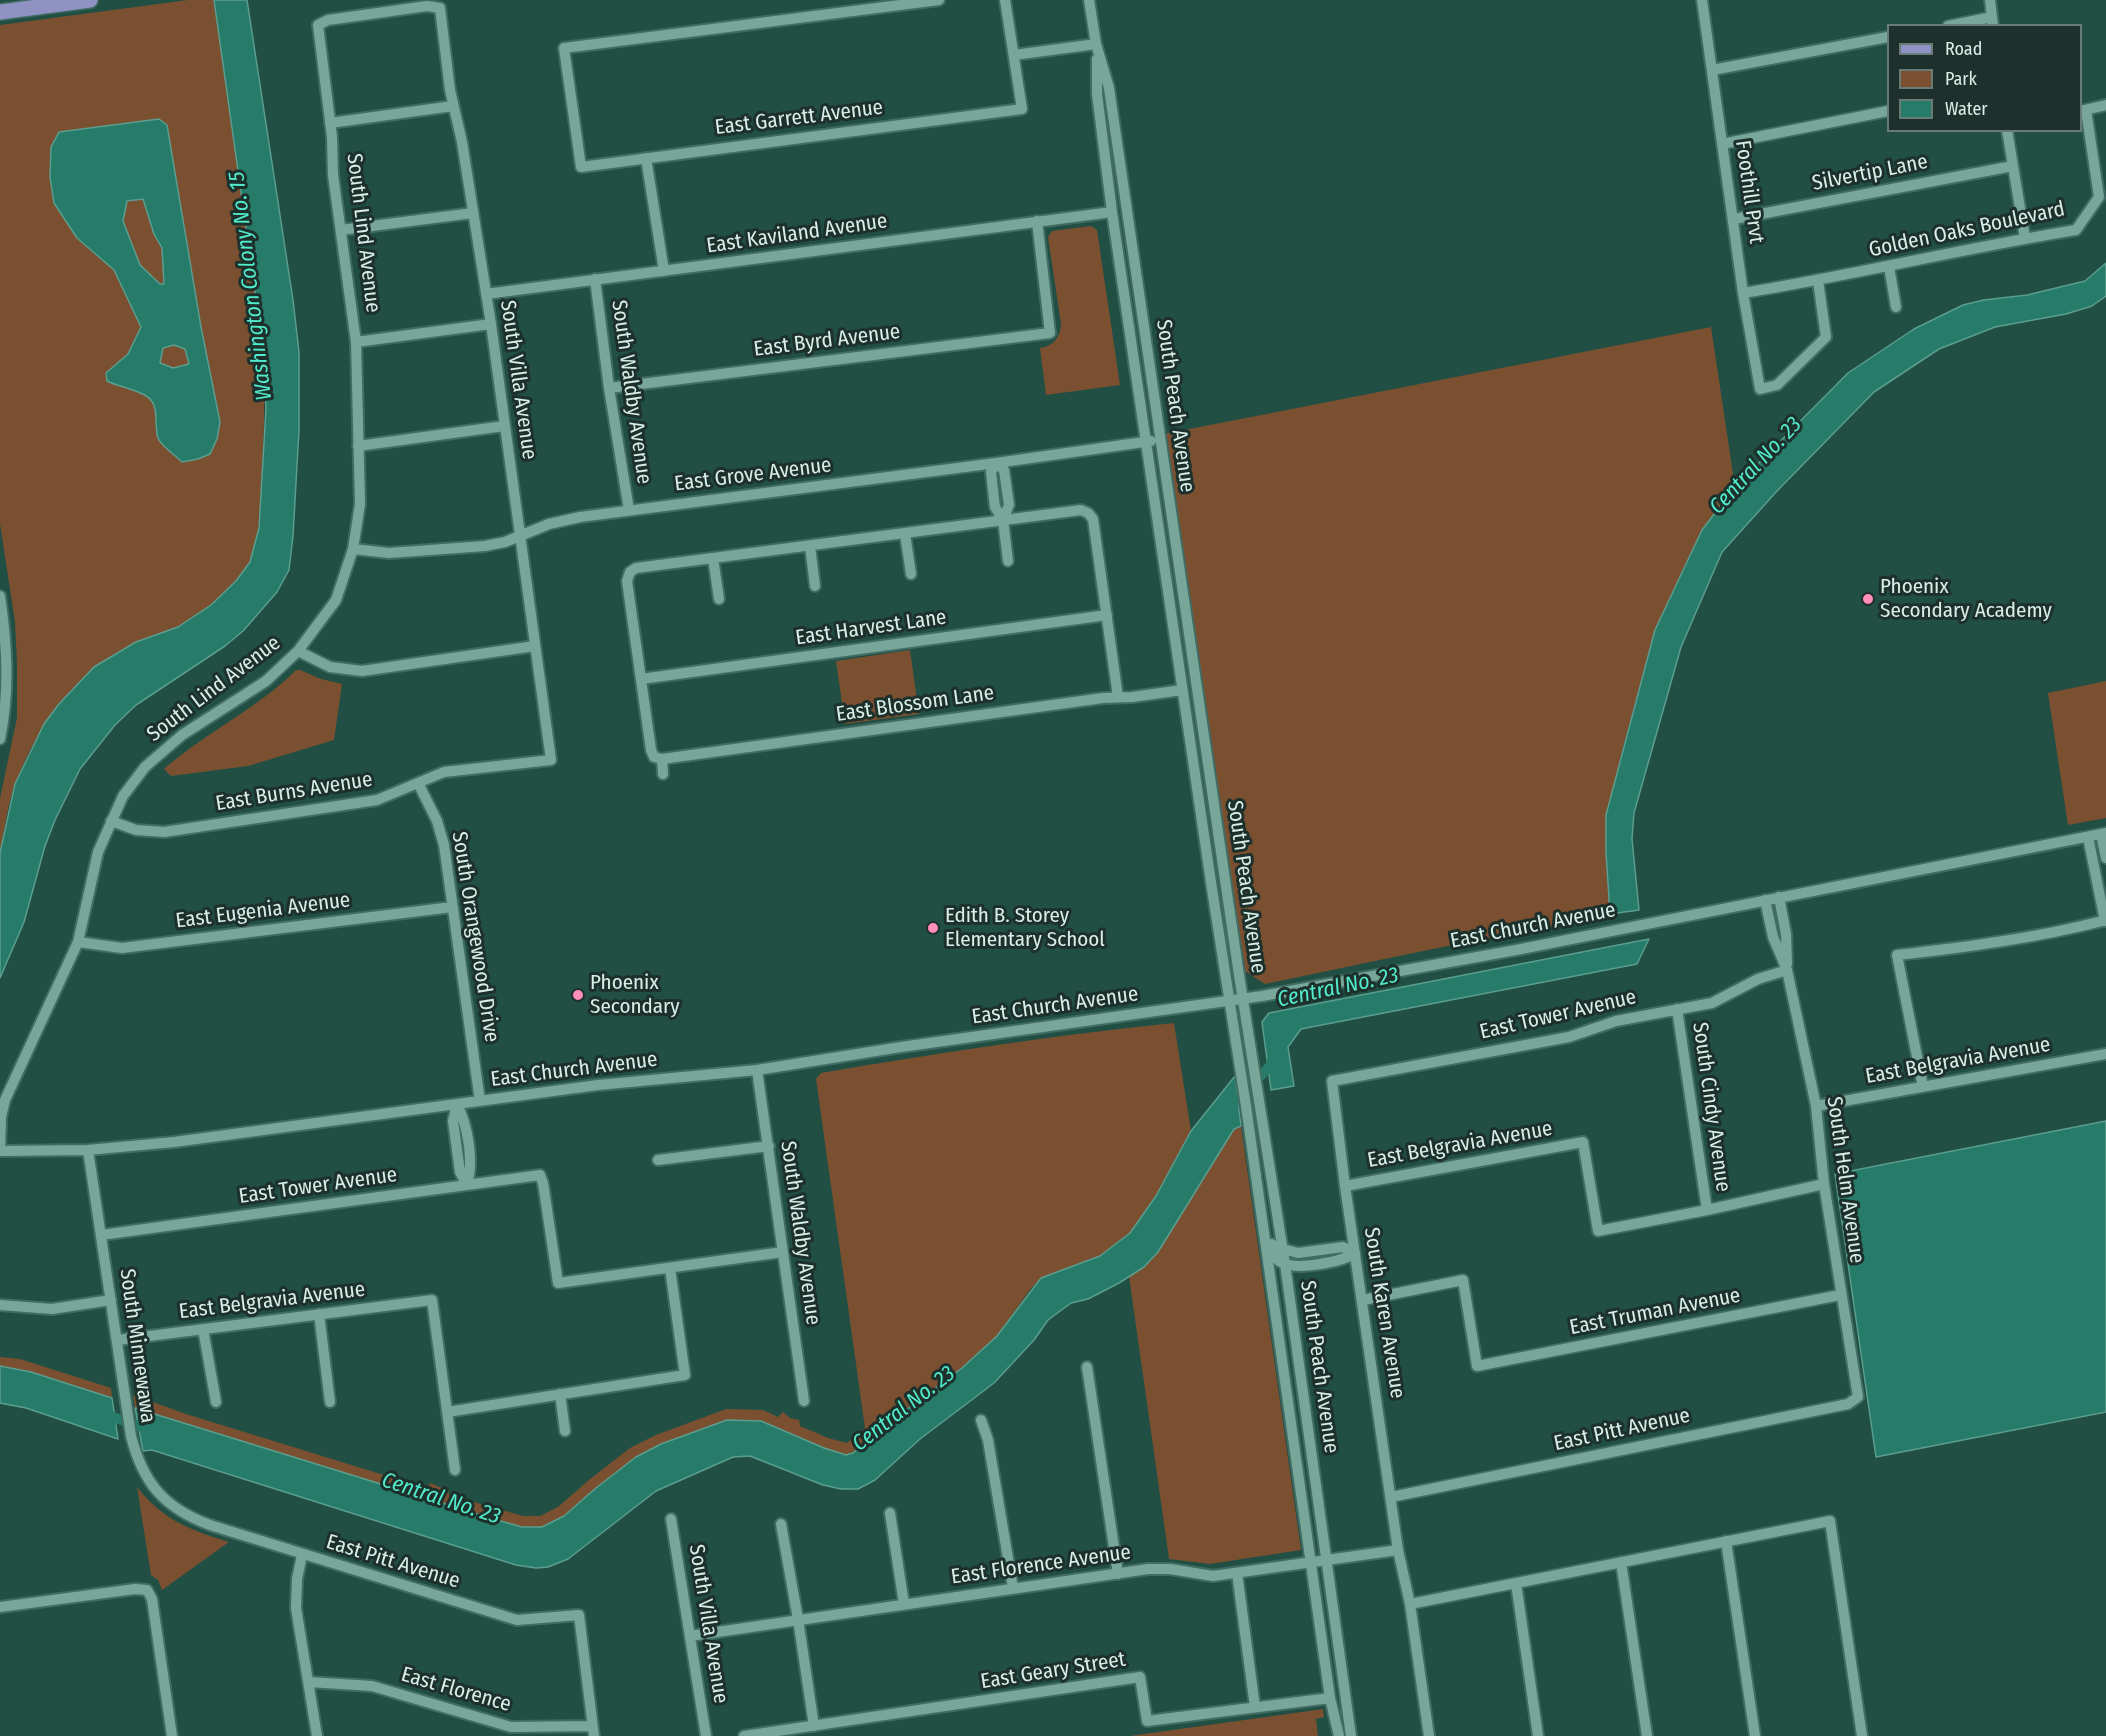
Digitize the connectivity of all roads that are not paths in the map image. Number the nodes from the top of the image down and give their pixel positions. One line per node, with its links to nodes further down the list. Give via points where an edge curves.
1 (90, 0): 7 (main road)
2 (939, 0): 22 (street, East Garrett Avenue, via 564,48 581,167)
3 (1005, 0): 13 (street)
4 (1089, 0): 12 (street, South Peach Avenue)
5 (1702, 0): 14 (street, Foothill Prvt)
6 (1990, 0): 8 (street)
7 (0, 12)
8 (1993, 21): 9 (street)
9 (1966, 24)
10 (318, 26): 16 (street, South Villa Avenue, via 328,20 427,6 440,8); 19 (street, South Lind Avenue)
11 (1887, 37): 14 (street)
12 (1096, 44): 13 (street); 25 (street, South Peach Avenue, via 1097,94); 42 (street, South Peach Avenue, via 1109,88)
13 (1014, 55): 22 (street, East Garrett Avenue, via 1022,109)
14 (1712, 70): 21 (street, Foothill Prvt)
15 (2106, 105): 17 (street)
16 (453, 106): 19 (street); 26 (street, South Villa Avenue)
17 (2083, 110): 24 (street, Golden Oaks Boulevard)
18 (1887, 111): 21 (street)
19 (330, 123): 29 (street, South Lind Avenue)
20 (2007, 132): 23 (street)
21 (1722, 144): 27 (street, Foothill Prvt)
22 (646, 158): 32 (street)
23 (2013, 166): 27 (street, Silvertip Lane); 30 (street)
24 (2101, 177): 30 (street, Golden Oaks Boulevard, via 2099,197 2076,230)
25 (1112, 212): 28 (street, East Kaviland Avenue); 43 (street, South Peach Avenue)
26 (473, 213): 29 (street); 36 (street, South Villa Avenue)
27 (1734, 219): 35 (street, Foothill Prvt)
28 (1037, 221): 32 (street, East Kaviland Avenue); 40 (street, East Byrd Avenue, via 1050,333)
29 (341, 230): 39 (street, South Lind Avenue)
30 (2025, 238): 31 (street, Golden Oaks Boulevard)
31 (1889, 267): 34 (street, Golden Oaks Boulevard); 37 (street)
32 (664, 271): 33 (street, East Kaviland Avenue)
33 (595, 279): 36 (street, East Kaviland Avenue); 40 (street, South Waldby Avenue)
34 (1818, 281): 35 (street, Golden Oaks Boulevard); 35 (street, Foothill Prvt, via 1826,337 1777,385 1760,389)
35 (1743, 293)
36 (486, 294): 38 (street, South Villa Avenue)
37 (1896, 307)
38 (491, 324): 39 (street); 41 (street, South Villa Avenue)
39 (356, 342): 44 (street, South Lind Avenue)
40 (609, 388): 48 (street, South Waldby Avenue)
41 (504, 426): 44 (street); 51 (street, South Villa Avenue)
42 (1161, 440): 43 (street, East Grove Avenue); 76 (street, South Peach Avenue)
43 (1146, 441): 45 (street, East Grove Avenue); 65 (street, South Peach Avenue)
44 (358, 446): 53 (street, South Lind Avenue, via 360,504)
45 (996, 463): 46 (street, via 1004,471); 47 (street, via 991,472); 48 (street, East Grove Avenue)
46 (1006, 487): 47 (street, via 1000,491); 49 (street, via 1009,505)
47 (993, 488): 49 (street, via 995,507)
48 (629, 510): 51 (street, East Grove Avenue, via 579,517)
49 (1003, 520): 50 (street); 55 (street); 60 (street, via 1082,510 1089,513)
50 (905, 534): 52 (street); 56 (street)
51 (521, 535): 53 (street, East Grove Avenue, via 485,546 389,553); 62 (street, South Villa Avenue)
52 (810, 546): 54 (street); 57 (street)
53 (353, 549): 63 (street, South Lind Avenue, via 336,600)
54 (713, 558): 59 (street); 64 (street, via 630,572 627,580)
55 (1008, 561)
56 (911, 574)
57 (815, 586)
58 (0, 596): 61 (street)
59 (719, 599)
60 (1107, 615): 64 (street, East Harvest Lane); 66 (street)
61 (3, 634): 67 (street, via 7,681)
62 (535, 646): 63 (street, via 362,671 330,667); 70 (street, South Villa Avenue)
63 (298, 651): 73 (street, South Lind Avenue, via 266,681 182,735 145,767 123,796)
64 (640, 679): 69 (street, via 651,750)
65 (1182, 690): 66 (street, East Blossom Lane); 68 (street, South Peach Avenue)
66 (1118, 697): 69 (street, East Blossom Lane)
67 (0, 739)
68 (1191, 745): 76 (street, via 1201,754 1212,827); 85 (street, South Peach Avenue)
69 (658, 758): 71 (street)
70 (551, 760): 72 (street, East Burns Avenue, via 444,772)
71 (663, 774)
72 (418, 783): 73 (street, East Burns Avenue, via 377,801 164,832 136,830); 80 (street, South Orangewood Drive, via 437,820 444,845)
73 (111, 822): 82 (street, South Lind Avenue, via 98,852)
74 (2104, 833): 75 (street, East Church Avenue); 77 (street)
75 (2088, 837): 78 (street, East Church Avenue); 81 (street)
76 (1221, 853): 84 (street, South Peach Avenue)
77 (2106, 858)
78 (1779, 897): 79 (street, East Church Avenue); 83 (street, South Helm Avenue)
79 (1765, 900): 83 (street, South Helm Avenue, via 1773,937); 84 (street, East Church Avenue)
80 (452, 907): 82 (street, East Eugenia Avenue, via 122,948); 91 (street, South Orangewood Drive)
81 (2105, 920): 90 (street, via 2057,933 1896,955)
82 (78, 942): 96 (street, South Lind Avenue, via 5,1100)
83 (1787, 970): 86 (street, East Tower Avenue, via 1758,979 1712,1003); 93 (street, South Helm Avenue)
84 (1243, 999): 85 (street, East Church Avenue); 104 (street, South Peach Avenue)
85 (1230, 1001): 88 (street, East Church Avenue); 98 (street, South Peach Avenue)
86 (1677, 1009): 89 (street, East Tower Avenue, via 1569,1037); 102 (street, South Cindy Avenue)
87 (2106, 1054): 90 (street, East Belgravia Avenue)
88 (758, 1070): 91 (street, East Church Avenue); 94 (street, South Waldby Avenue)
89 (1332, 1081): 101 (street, South Karen Avenue)
90 (1923, 1087): 93 (street, East Belgravia Avenue)
91 (480, 1101): 92 (street, East Church Avenue)
92 (457, 1104): 95 (street, East Church Avenue); 100 (street, via 469,1150 471,1171)
93 (1816, 1106): 99 (street, South Helm Avenue)
94 (769, 1146): 97 (street); 105 (street, South Waldby Avenue)
95 (88, 1150): 96 (street, East Church Avenue); 103 (street, South Minnewawa)
96 (0, 1151)
97 (658, 1160)
98 (1255, 1168): 107 (street, via 1263,1187 1274,1255); 136 (street, South Peach Avenue)
99 (1824, 1184): 102 (street); 109 (street, South Helm Avenue)
100 (467, 1185): 103 (street, East Tower Avenue); 108 (street, East Tower Avenue, via 540,1175 558,1283)
101 (1345, 1186): 102 (street, East Belgravia Avenue, via 1583,1142 1598,1231); 106 (street, South Karen Avenue)
102 (1707, 1210)
103 (101, 1235): 110 (street, South Minnewawa)
104 (1283, 1249): 106 (street, via 1298,1253 1343,1247); 107 (street, South Peach Avenue)
105 (783, 1252): 108 (street); 119 (street, South Waldby Avenue)
106 (1355, 1253): 107 (street, via 1344,1260 1300,1266); 111 (street, South Karen Avenue)
107 (1285, 1264): 134 (street, South Peach Avenue)
108 (670, 1268): 117 (street, via 685,1375)
109 (1840, 1295): 111 (street, East Truman Avenue, via 1477,1366 1463,1280); 118 (street, South Helm Avenue)
110 (111, 1300): 112 (street, via 52,1309); 115 (street, South Minnewawa)
111 (1363, 1300): 126 (street, South Karen Avenue)
112 (0, 1305)
113 (319, 1314): 114 (street, East Belgravia Avenue); 121 (street); 122 (street, East Belgravia Avenue, via 432,1300)
114 (203, 1329): 115 (street, East Belgravia Avenue); 120 (street)
115 (118, 1341): 129 (street, South Minnewawa, via 131,1436 144,1474 154,1489)
116 (1087, 1366): 137 (street)
117 (560, 1394): 122 (street); 124 (street)
118 (1858, 1397): 126 (street, East Pitt Avenue, via 1848,1404)
119 (804, 1401)
120 (216, 1402)
121 (330, 1402)
122 (447, 1412): 125 (street)
123 (981, 1420): 140 (street, via 988,1440)
124 (565, 1431)
125 (455, 1470)
126 (1391, 1497): 132 (street, South Karen Avenue)
127 (890, 1513): 141 (street)
128 (670, 1519): 145 (street, South Villa Avenue)
129 (198, 1521): 133 (street, East Pitt Avenue)
130 (781, 1524): 144 (street)
131 (1726, 1541): 135 (street); 160 (street); 161 (street, via 1830,1521)
132 (1398, 1550): 134 (street, East Florence Avenue); 142 (street, South Karen Avenue)
133 (302, 1555): 146 (street, via 296,1593); 150 (street, East Pitt Avenue, via 517,1620 579,1615)
134 (1325, 1561): 136 (street, East Florence Avenue); 156 (street, South Peach Avenue)
135 (1621, 1562): 139 (street); 159 (street)
136 (1310, 1564): 138 (street, East Florence Avenue); 147 (street, South Peach Avenue)
137 (1118, 1574): 138 (street, East Florence Avenue, via 1170,1569 1213,1576); 140 (street, East Florence Avenue)
138 (1237, 1574): 148 (street)
139 (1516, 1583): 142 (street); 158 (street)
140 (1012, 1588): 141 (street, East Florence Avenue)
141 (904, 1604): 144 (street, East Florence Avenue)
142 (1410, 1604): 157 (street, South Karen Avenue)
143 (0, 1608): 151 (street, via 147,1590 152,1599)
144 (798, 1619): 145 (street, East Florence Avenue); 149 (street)
145 (690, 1636): 153 (street, South Villa Avenue)
146 (309, 1682): 150 (street, East Florence, via 372,1686 511,1727); 152 (street)
147 (1330, 1698): 148 (street, East Geary Street); 155 (street, South Peach Avenue)
148 (1255, 1707): 149 (street, East Geary Street, via 1146,1721 1140,1677)
149 (814, 1726): 154 (street, East Geary Street)
150 (593, 1731)
151 (172, 1736)
152 (317, 1736)
153 (706, 1736)
154 (744, 1736)
155 (1339, 1736)
156 (1351, 1736)
157 (1429, 1736)
158 (1538, 1736)
159 (1647, 1736)
160 (1755, 1736)
161 (1862, 1736)

